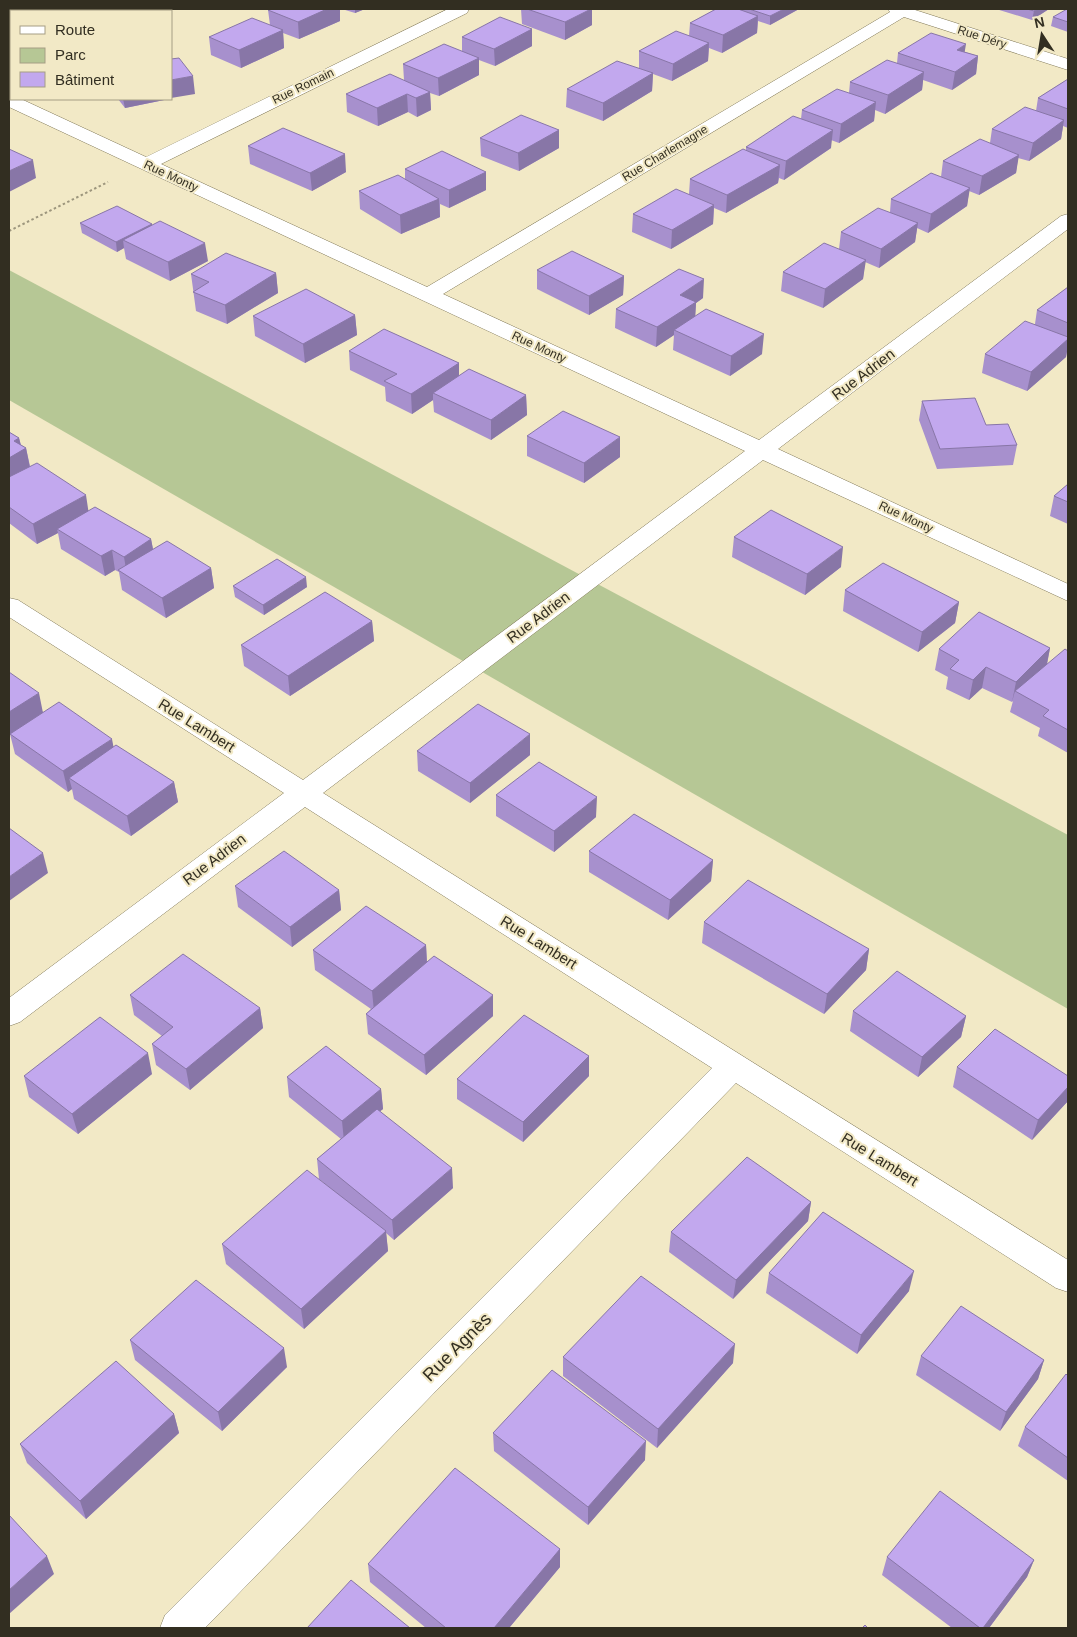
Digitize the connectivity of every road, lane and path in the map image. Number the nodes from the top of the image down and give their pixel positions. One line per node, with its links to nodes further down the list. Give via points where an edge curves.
1 (461, 9): 5 (street, Rue Romain)
2 (899, 10): 3 (street, Rue Déry); 8 (street, Rue Charlemagne)
3 (1068, 65)
4 (9, 100): 5 (street, Rue Monty)
5 (145, 164): 7 (path); 8 (street, Rue Monty)
6 (1068, 220): 9 (street, Rue Adrien)
7 (9, 231)
8 (427, 295): 9 (street, Rue Monty)
9 (761, 450): 10 (street, Rue Monty); 12 (street, Rue Adrien)
10 (1068, 593)
11 (9, 606): 12 (street, Rue Lambert)
12 (304, 792): 13 (street, Rue Adrien); 14 (street, Rue Lambert)
13 (9, 1014)
14 (734, 1066): 15 (street, Rue Lambert); 16 (street, Rue Agnès)
15 (1068, 1278)
16 (179, 1628)

